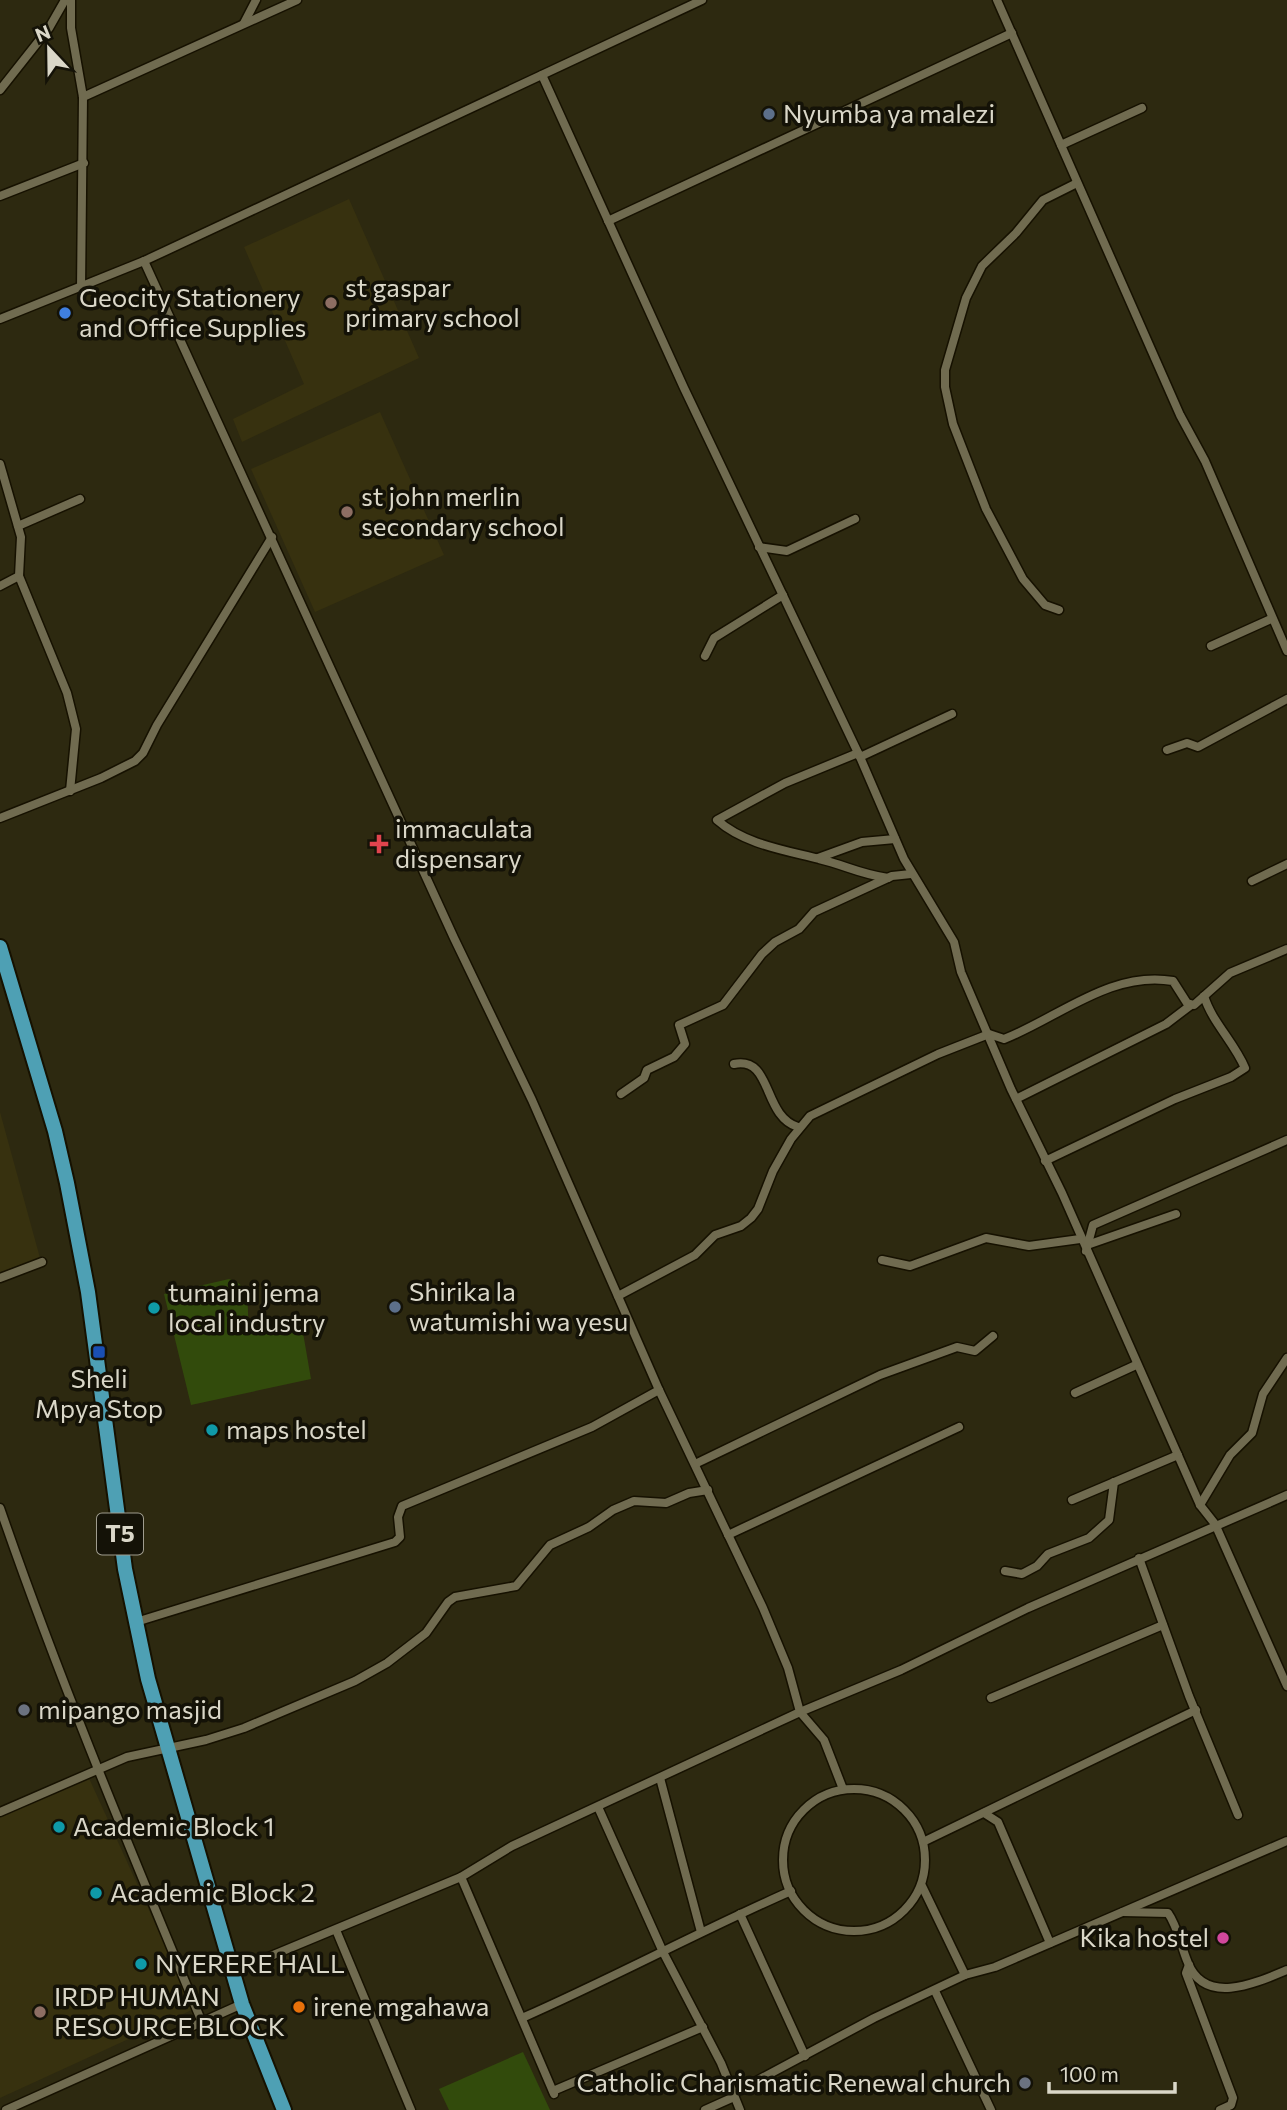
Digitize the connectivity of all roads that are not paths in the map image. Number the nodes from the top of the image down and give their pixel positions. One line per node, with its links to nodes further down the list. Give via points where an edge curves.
1 (65, 0): 10 (street)
2 (71, 0): 11 (street)
3 (256, 0): 7 (street)
4 (297, 0): 7 (street)
5 (702, 0): 9 (street)
6 (997, 0): 8 (street)
7 (244, 23): 11 (street)
8 (1013, 33): 13 (street); 17 (street)
9 (542, 75): 17 (street); 18 (street)
10 (0, 90)
11 (83, 97): 14 (street)
12 (1142, 108): 13 (street)
13 (1061, 145): 15 (street)
14 (83, 163): 16 (street); 19 (street)
15 (1077, 183): 30 (street, via 1043,200 982,266 966,298 945,370 953,424 986,509 1023,579 1045,605); 31 (street, via 1205,461)
16 (0, 196)
17 (608, 221): 26 (street)
18 (144, 261): 19 (street); 25 (street)
19 (81, 289): 20 (street)
20 (0, 319)
21 (0, 464): 24 (street)
22 (80, 499): 24 (street)
23 (855, 519): 26 (street, via 787,551)
24 (18, 526): 27 (street)
25 (272, 537): 39 (street, via 144,753); 65 (street)
26 (759, 547): 29 (street)
27 (19, 576): 28 (street); 39 (street, via 76,729)
28 (0, 586)
29 (782, 596): 34 (street, via 714,638); 38 (street)
30 (1059, 610)
31 (1271, 619): 32 (street); 33 (street)
32 (1211, 646)
33 (1287, 651)
34 (705, 656)
35 (1287, 699): 37 (street, via 1198,747 1187,743)
36 (952, 714): 38 (street)
37 (1167, 750)
38 (859, 755): 41 (street); 42 (street, via 785,783 717,820 740,837)
39 (70, 791): 40 (street)
40 (0, 818)
41 (895, 839): 42 (street, via 862,842); 44 (street)
42 (818, 858): 45 (street, via 859,874)
43 (1287, 864): 46 (street)
44 (911, 874): 45 (street); 52 (street, via 954,942 961,972)
45 (888, 878): 54 (street, via 814,912 800,929 775,942 723,1005 679,1025 685,1044 680,1052 647,1070 644,1078)
46 (1252, 881)
47 (0, 947): 49 (highway, T5)
48 (1287, 949): 50 (street, via 1230,973)
49 (4, 975): 84 (highway, T5, via 55,1131 78,1236)
50 (1204, 996): 51 (street); 58 (street, via 1244,1068)
51 (1191, 1005): 52 (street, via 1173,981 1145,979 1080,1000 1004,1039); 55 (street, via 1166,1024)
52 (989, 1034): 55 (street); 56 (street, via 826,1107)
53 (734, 1063): 56 (street, via 745,1061 757,1067 779,1114)
54 (621, 1094)
55 (1016, 1099): 58 (street)
56 (798, 1128): 65 (street, via 751,1218 715,1235 695,1255)
57 (1287, 1140): 61 (street, via 1093,1225)
58 (1045, 1161): 60 (street)
59 (1176, 1214): 61 (street)
60 (1080, 1238): 61 (street); 62 (street, via 1029,1246 986,1238 910,1266)
61 (1088, 1247): 68 (street)
62 (882, 1261)
63 (42, 1262): 64 (street)
64 (0, 1278)
65 (618, 1296): 69 (street)
66 (993, 1336): 73 (street, via 975,1351 957,1347 880,1375)
67 (1287, 1358): 78 (street, via 1263,1394 1252,1433 1230,1455)
68 (1136, 1365): 70 (street); 72 (street)
69 (659, 1390): 73 (street); 84 (street, via 592,1427 402,1506 400,1537 395,1542)
70 (1075, 1393)
71 (960, 1427): 81 (street)
72 (1178, 1455): 74 (street); 78 (street)
73 (695, 1464): 75 (street)
74 (1114, 1482): 77 (street); 83 (street, via 1109,1520 1089,1538 1048,1555 1022,1574)
75 (708, 1490): 81 (street); 90 (street, via 666,1503 630,1502 550,1545 516,1586 447,1602 426,1633 355,1681 244,1728)
76 (1287, 1495): 80 (street)
77 (1072, 1500)
78 (1200, 1505): 80 (street)
79 (0, 1508): 91 (street)
80 (1215, 1524): 82 (street); 86 (street)
81 (728, 1535): 89 (street, via 776,1637)
82 (1139, 1558): 85 (street); 89 (street, via 901,1670)
83 (1005, 1571)
84 (136, 1622): 90 (highway, T5)
85 (1163, 1625): 87 (street); 88 (street)
86 (1287, 1686)
87 (991, 1698)
88 (1196, 1710): 95 (street); 98 (street)
89 (800, 1712): 92 (street); 93 (street, via 824,1740)
90 (166, 1748): 91 (street); 112 (highway, T5)
91 (97, 1769): 96 (street); 118 (street)
92 (660, 1778): 94 (street); 108 (street)
93 (843, 1789): 100 (street, via 873,1791 900,1804); 104 (street, via 815,1800 794,1821 783,1849 785,1879)
94 (598, 1807): 102 (street, via 512,1846); 110 (street)
95 (1000, 1807): 97 (street); 99 (street)
96 (0, 1812)
97 (984, 1813): 99 (street); 100 (street)
98 (1238, 1815)
99 (998, 1822): 109 (street)
100 (925, 1841): 103 (street)
101 (1287, 1841): 105 (street)
102 (461, 1877): 107 (street); 117 (street)
103 (922, 1885): 104 (street, via 905,1911 880,1927 850,1932 821,1924 798,1905); 114 (street)
104 (791, 1891): 106 (street)
105 (1120, 1912): 109 (street); 111 (street, via 1168,1913)
106 (740, 1914): 108 (street); 120 (street)
107 (336, 1930): 112 (street); 125 (street)
108 (701, 1932): 110 (street)
109 (1050, 1943): 114 (street)
110 (663, 1952): 117 (street); 119 (street)
111 (1189, 1965): 113 (street, via 1202,1983 1231,1987 1250,1986); 122 (street, via 1186,1973)
112 (233, 1968): 116 (highway, T5)
113 (1287, 1970)
114 (965, 1975): 115 (street)
115 (936, 1991): 120 (street, via 873,2018); 128 (street)
116 (242, 2004): 118 (street); 124 (highway, T5)
117 (523, 2018): 119 (street, via 553,2092)
118 (201, 2020): 123 (street)
119 (702, 2027): 121 (street)
120 (805, 2056): 121 (street)
121 (733, 2096): 126 (street); 127 (street)
122 (1233, 2107): 129 (street)
123 (6, 2110)
124 (284, 2110)
125 (411, 2110)
126 (705, 2110)
127 (740, 2110)
128 (991, 2110)
129 (1220, 2110)

